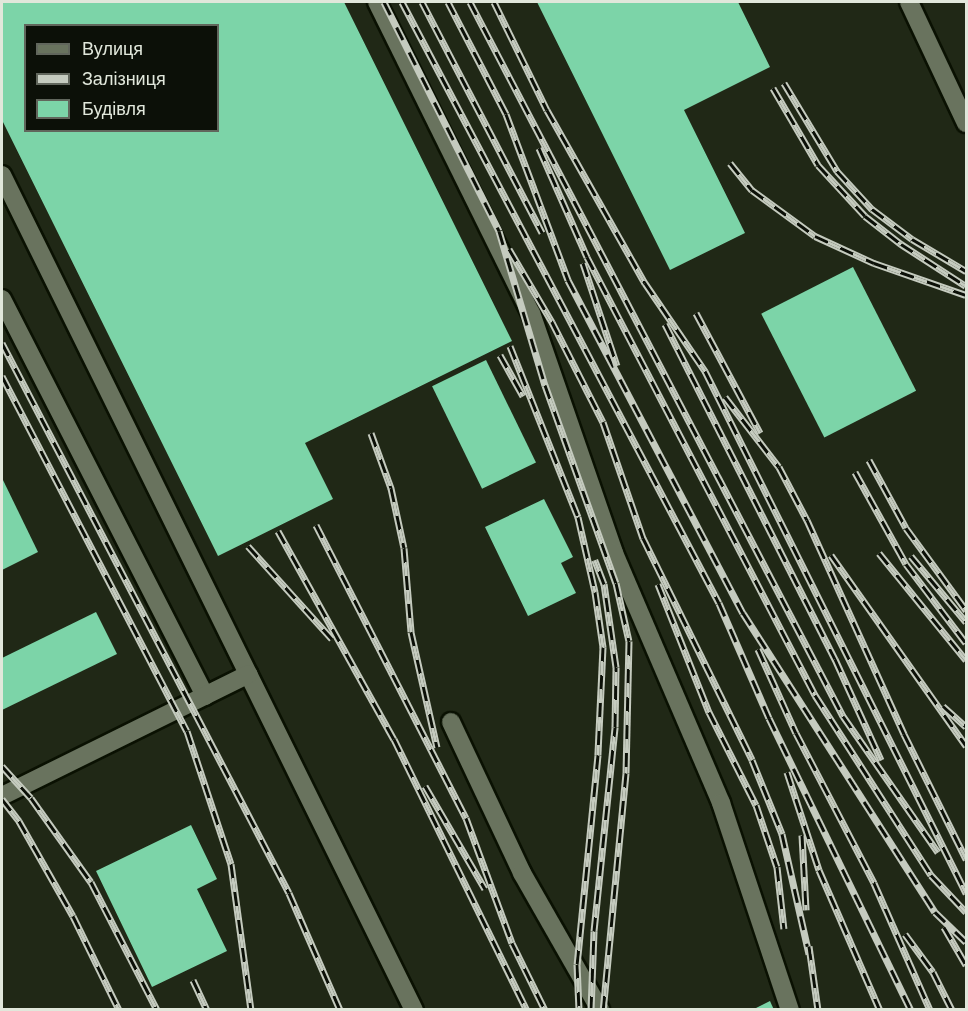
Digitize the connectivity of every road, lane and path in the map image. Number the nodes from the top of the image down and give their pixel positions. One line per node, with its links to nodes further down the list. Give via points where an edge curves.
1 (377, 2): 12 (lane, via 531,313 614,553 721,803)
2 (909, 2): 3 (lane)
3 (966, 123)
4 (2, 176): 6 (lane)
5 (2, 299): 7 (lane)
6 (249, 674): 7 (lane); 10 (lane)
7 (205, 696): 9 (lane)
8 (452, 722): 11 (lane, via 522,873)
9 (2, 796)
10 (414, 1010)
11 (600, 1010)
12 (790, 1010)

